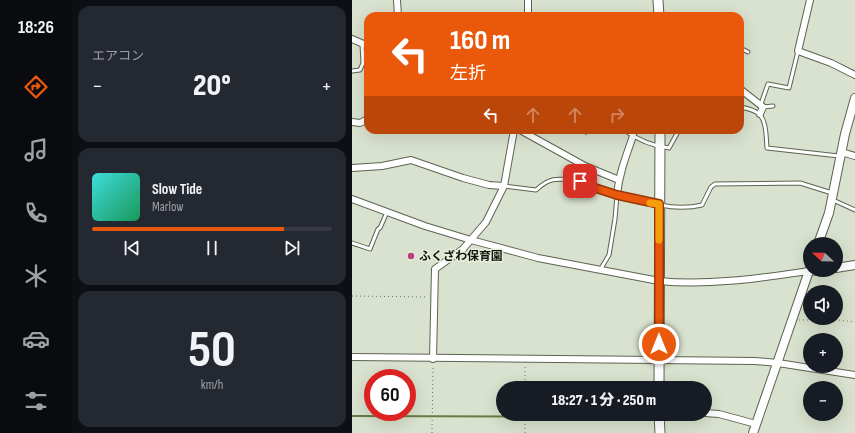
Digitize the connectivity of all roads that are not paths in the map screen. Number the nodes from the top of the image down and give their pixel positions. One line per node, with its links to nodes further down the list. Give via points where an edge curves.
1 (398, 0): 5 (street)
2 (528, 0): 6 (street)
3 (658, 0): 7 (main road)
4 (810, 0): 11 (street)
5 (398, 12)
6 (528, 12)
7 (659, 12)
8 (352, 39): 9 (street)
9 (364, 45)
10 (744, 50): 12 (lane)
11 (798, 51): 15 (street); 18 (lane, via 789,88 768,84)
12 (748, 52)
13 (364, 54): 14 (lane, via 360,70)
14 (352, 71)
15 (855, 75)
16 (744, 92): 18 (street)
17 (855, 98): 31 (street)
18 (762, 105): 19 (lane); 21 (street)
19 (773, 106)
20 (744, 108): 21 (lane)
21 (760, 114): 31 (lane, via 764,122 767,148)
22 (364, 121): 23 (street)
23 (352, 122)
24 (513, 134): 35 (street)
25 (527, 134): 34 (street, via 585,166)
26 (630, 134): 29 (lane)
27 (660, 134): 30 (main road)
28 (677, 134): 30 (lane, via 668,148)
29 (633, 136): 30 (lane); 34 (street)
30 (660, 147): 39 (main road)
31 (841, 154): 32 (street); 37 (street)
32 (855, 156)
33 (352, 168): 35 (street, via 382,166 411,160 463,178)
34 (619, 180): 36 (street)
35 (504, 186): 36 (lane, via 536,190 553,179 577,180); 43 (street, via 486,222)
36 (617, 195): 39 (street); 47 (lane, via 609,255)
37 (832, 196): 39 (lane, via 800,183 715,184 702,205 669,207); 40 (lane); 42 (street)
38 (352, 199): 41 (street)
39 (659, 204): 50 (main road)
40 (855, 210)
41 (386, 212): 43 (street); 44 (lane, via 370,249)
42 (820, 237)
43 (471, 240): 47 (street, via 538,258); 52 (street, via 435,269)
44 (352, 243)
45 (855, 265): 46 (street)
46 (843, 267)
47 (600, 270): 50 (street)
48 (803, 271): 50 (street, via 722,281)
49 (807, 277): 54 (street)
50 (659, 281): 53 (main road)
51 (352, 357): 52 (street)
52 (433, 358): 53 (street)
53 (659, 360): 54 (street); 56 (main road)
54 (778, 363): 55 (street); 59 (street)
55 (855, 375)
56 (659, 381)
57 (712, 414): 59 (street)
58 (659, 421): 60 (main road)
59 (756, 424): 61 (street)
60 (660, 433)
61 (753, 433)

